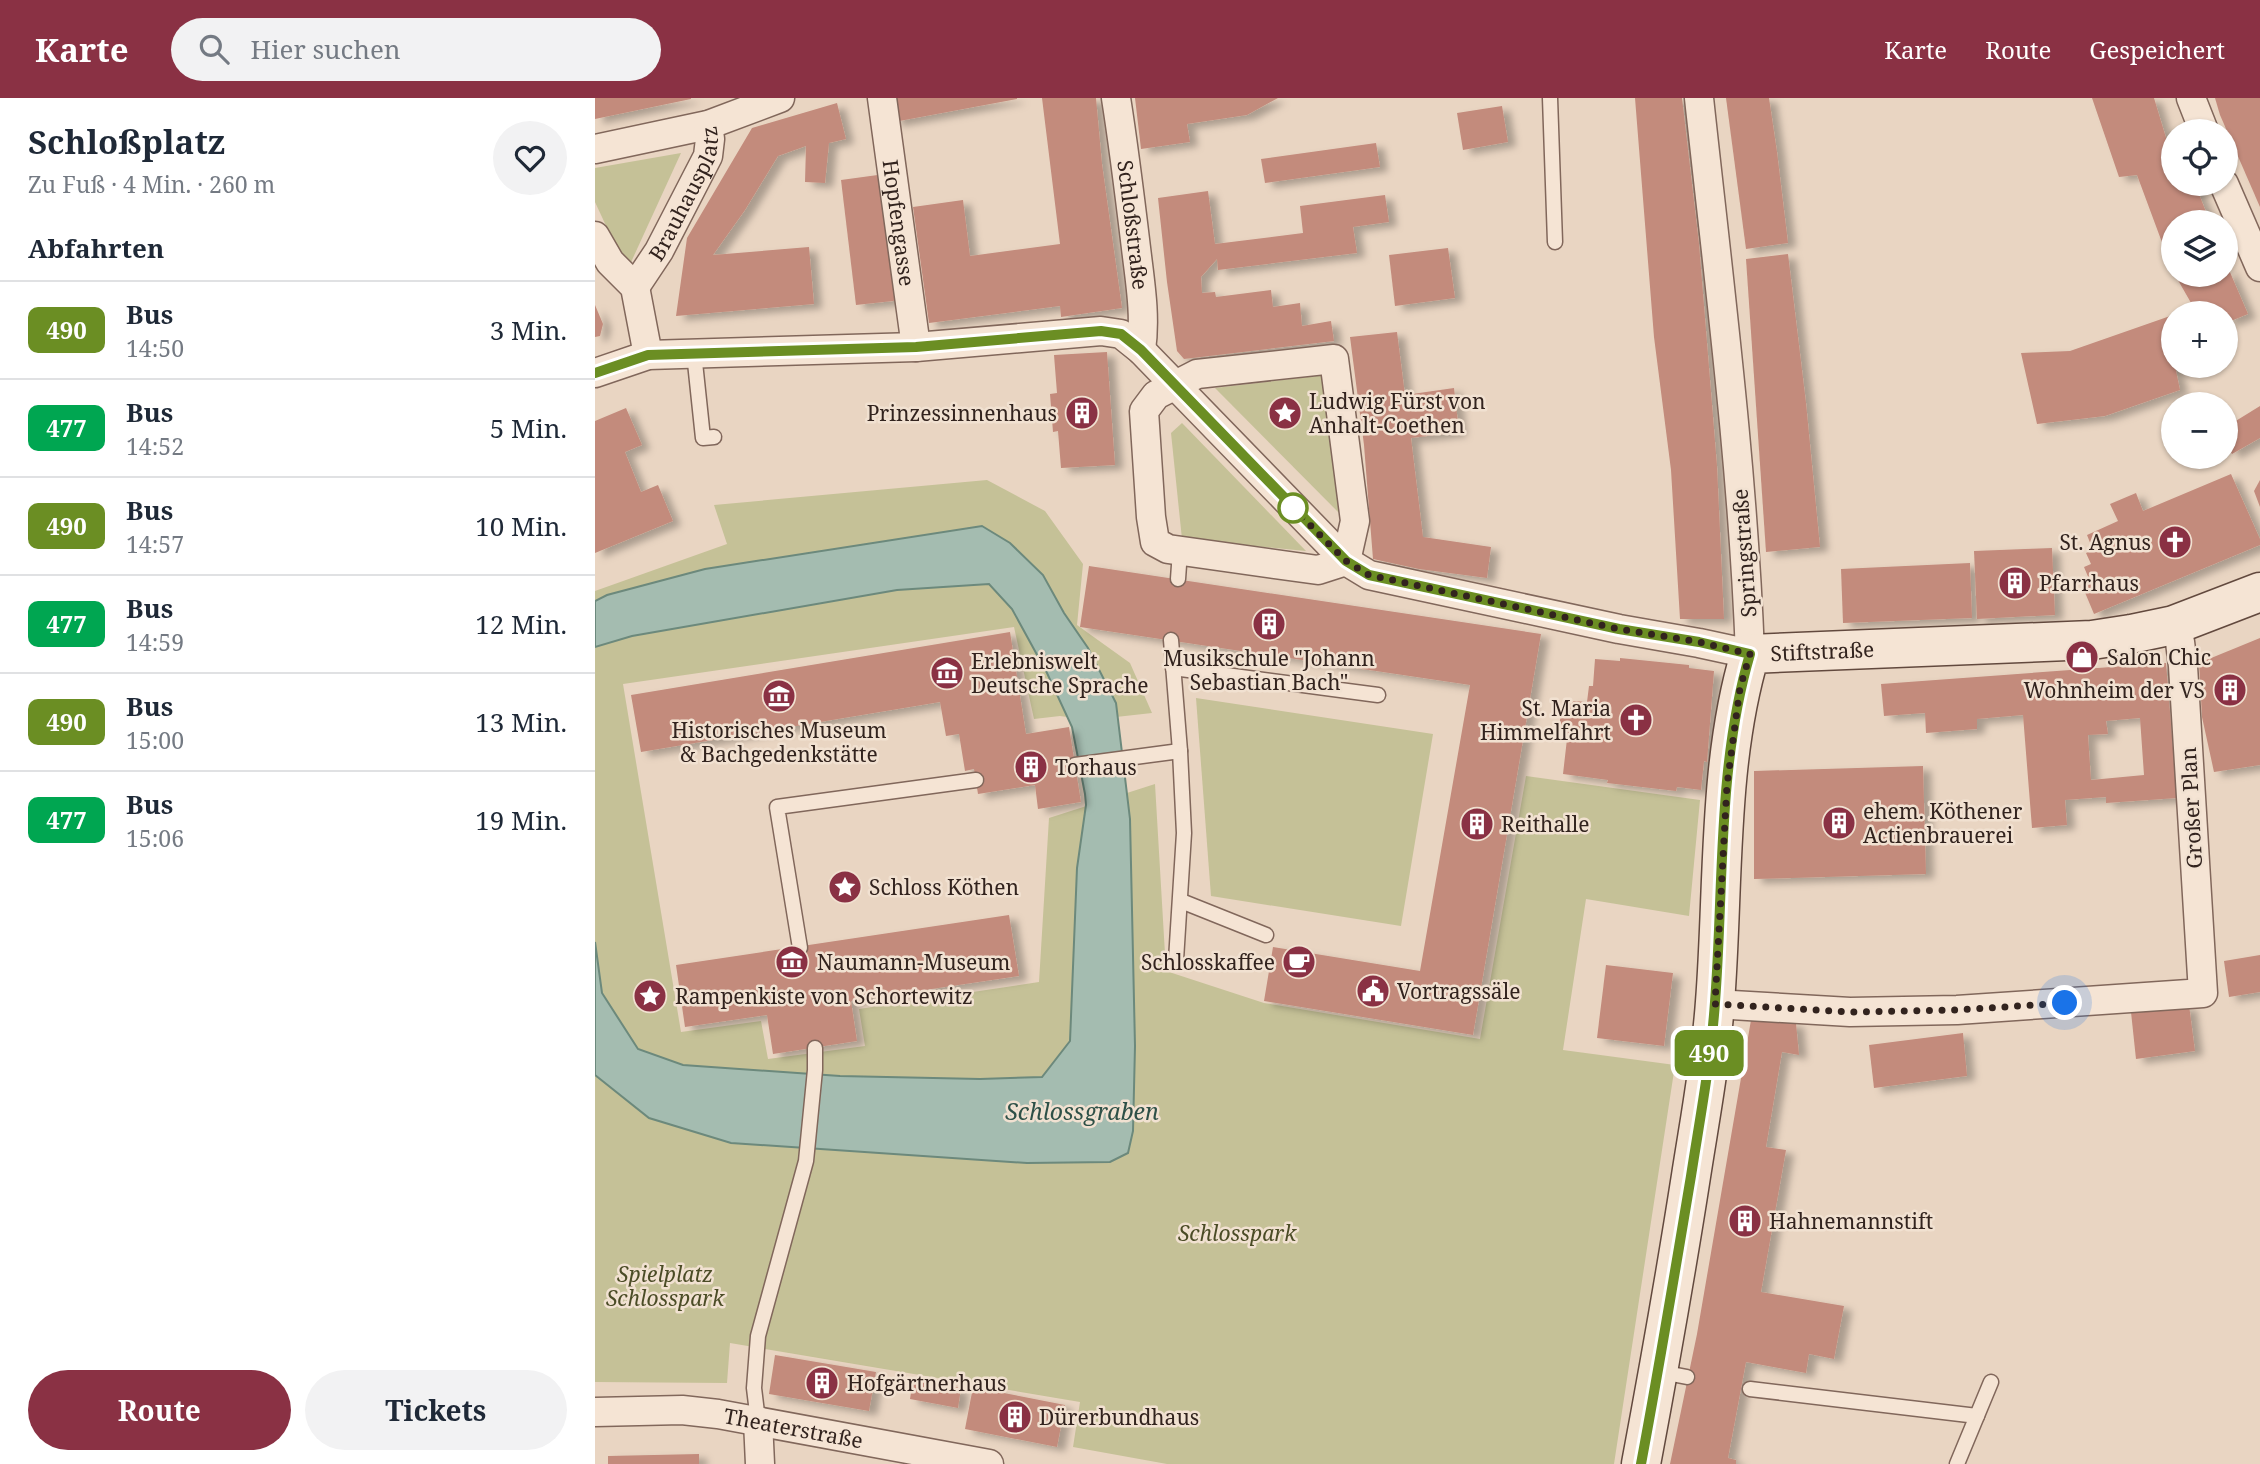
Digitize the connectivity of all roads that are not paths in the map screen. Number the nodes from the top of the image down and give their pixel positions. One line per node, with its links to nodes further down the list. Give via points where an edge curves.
1 (780, 98): 8 (street)
2 (882, 98): 15 (street, Hopfengasse)
3 (1116, 98): 16 (street, Schloßstraße, via 1143,305)
4 (1550, 98): 12 (lane)
5 (1699, 98): 28 (street, Springstraße, via 1734,418)
6 (2191, 98): 7 (street)
7 (2199, 119)
8 (708, 125): 9 (street, Brauhausplatz); 14 (street, Brauhausplatz, via 708,156)
9 (595, 149)
10 (2229, 196): 13 (street)
11 (595, 236): 14 (street, Brauhausplatz, via 610,262)
12 (1555, 242)
13 (2260, 267)
14 (635, 287): 18 (street, Brauhausplatz)
15 (916, 347): 16 (street, Stiftstraße, via 1101,331 1121,334); 17 (street, Stiftstraße)
16 (1141, 350): 20 (street, Stiftstraße)
17 (694, 353): 18 (street, Stiftstraße); 21 (lane, via 703,438)
18 (648, 355): 19 (street, Stiftstraße)
19 (595, 373)
20 (1174, 384): 22 (street, via 1156,395 1144,411 1155,542); 23 (street, Stiftstraße); 23 (street, via 1197,374 1334,359 1355,521)
21 (714, 437)
22 (1180, 551): 23 (street, via 1318,570); 24 (lane)
23 (1346, 561): 28 (street, Stiftstraße, via 1369,575)
24 (1178, 579)
25 (2260, 592): 26 (main road, Stiftstraße)
26 (2174, 625): 28 (main road, Stiftstraße, via 2092,640); 38 (street, Großer Plan, via 2183,666 2203,993 1957,1010 1850,1012)
27 (1171, 640): 29 (lane)
28 (1750, 654): 38 (main road, Springstraße, via 1740,688 1727,785)
29 (1173, 668): 30 (lane); 31 (lane)
30 (1378, 695)
31 (1180, 751): 32 (lane); 34 (lane)
32 (1075, 765)
33 (976, 780): 36 (lane, via 777,807)
34 (1181, 901): 35 (lane); 37 (lane)
35 (1266, 935)
36 (800, 947)
37 (1176, 960)
38 (1715, 1004): 47 (main road, Springstraße, via 1673,1374)
39 (815, 1048): 44 (lane, via 806,1161 758,1336 754,1388)
40 (1991, 1382): 43 (lane)
41 (1750, 1389): 43 (lane)
42 (595, 1412): 44 (street, Theaterstraße, via 682,1410)
43 (1977, 1416): 48 (lane)
44 (758, 1420): 45 (street); 46 (street, Theaterstraße)
45 (760, 1464)
46 (989, 1464)
47 (1641, 1464)
48 (1957, 1464)

